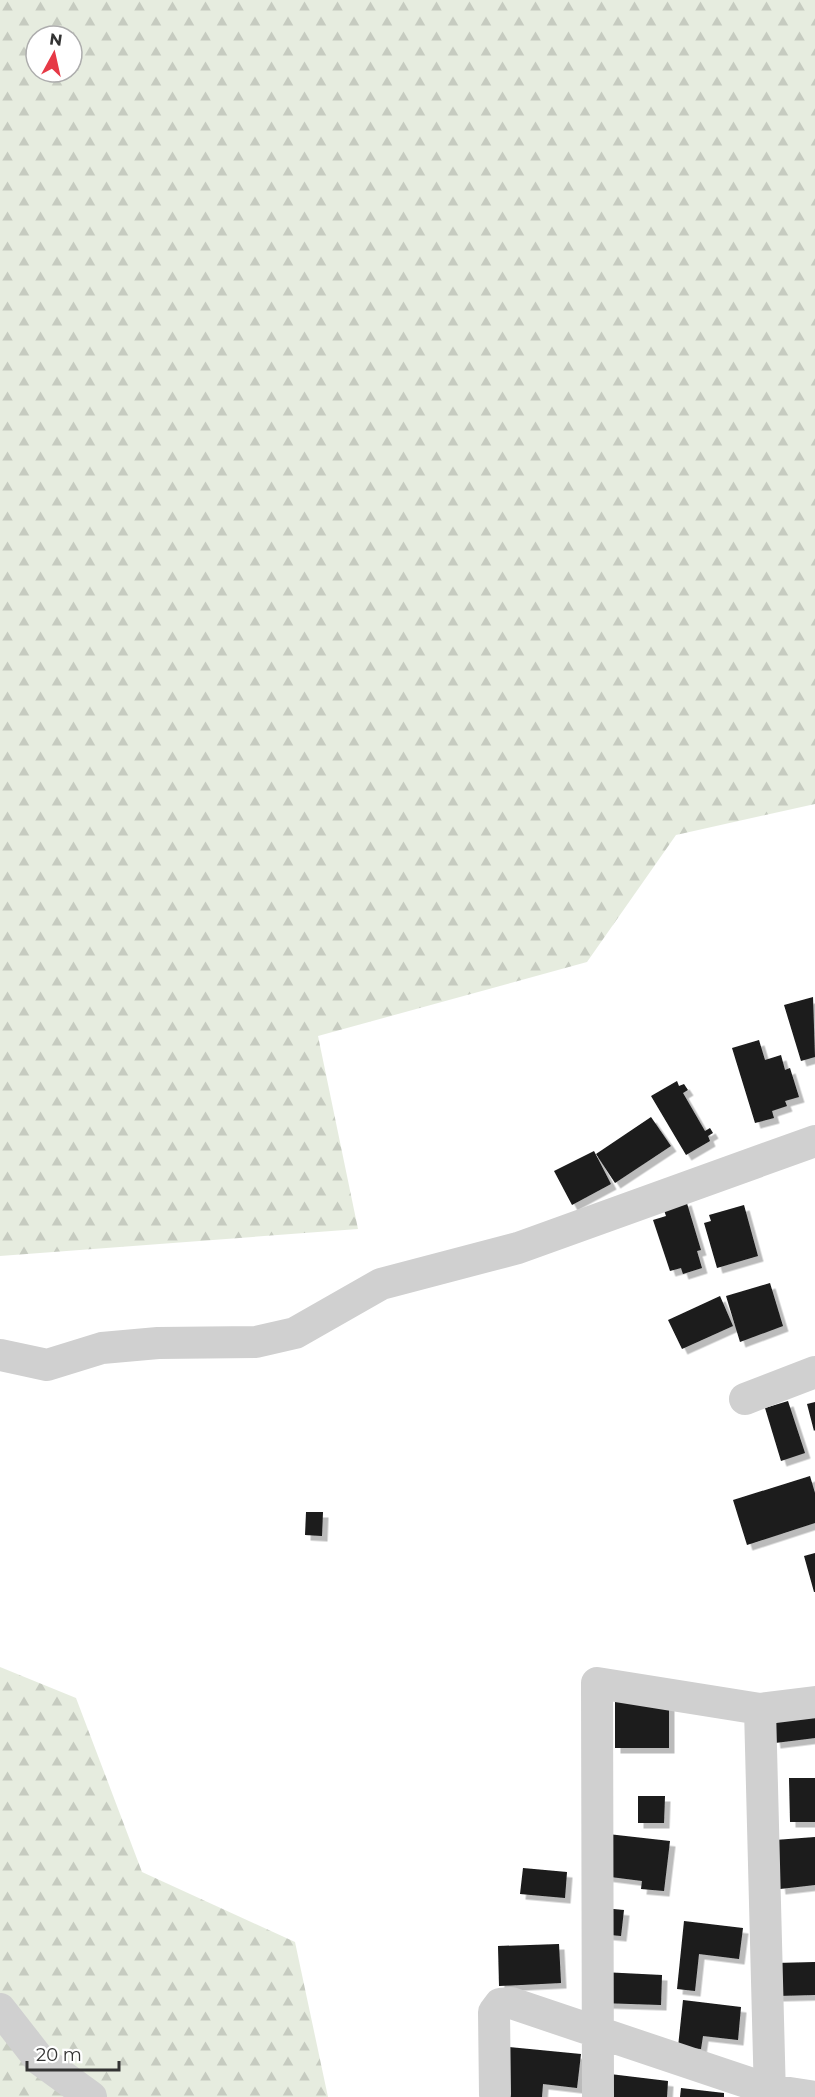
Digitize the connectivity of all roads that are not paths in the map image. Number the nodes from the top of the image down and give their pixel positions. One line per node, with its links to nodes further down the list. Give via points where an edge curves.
1 (815, 1141): 2 (street, via 518,1248 381,1284 295,1332 256,1342 158,1342 102,1348 47,1365)
2 (0, 1355)
3 (815, 1372): 4 (street)
4 (746, 1399)
5 (815, 1702): 6 (street)
6 (760, 1709): 8 (street, via 597,1683); 9 (street)
7 (0, 2009): 11 (street, via 39,2059)
8 (598, 2033): 9 (street); 10 (street, via 511,2003 500,2004 494,2012); 12 (street)
9 (770, 2093): 13 (street)
10 (495, 2094)
11 (91, 2097)
12 (598, 2097)
13 (815, 2097)

